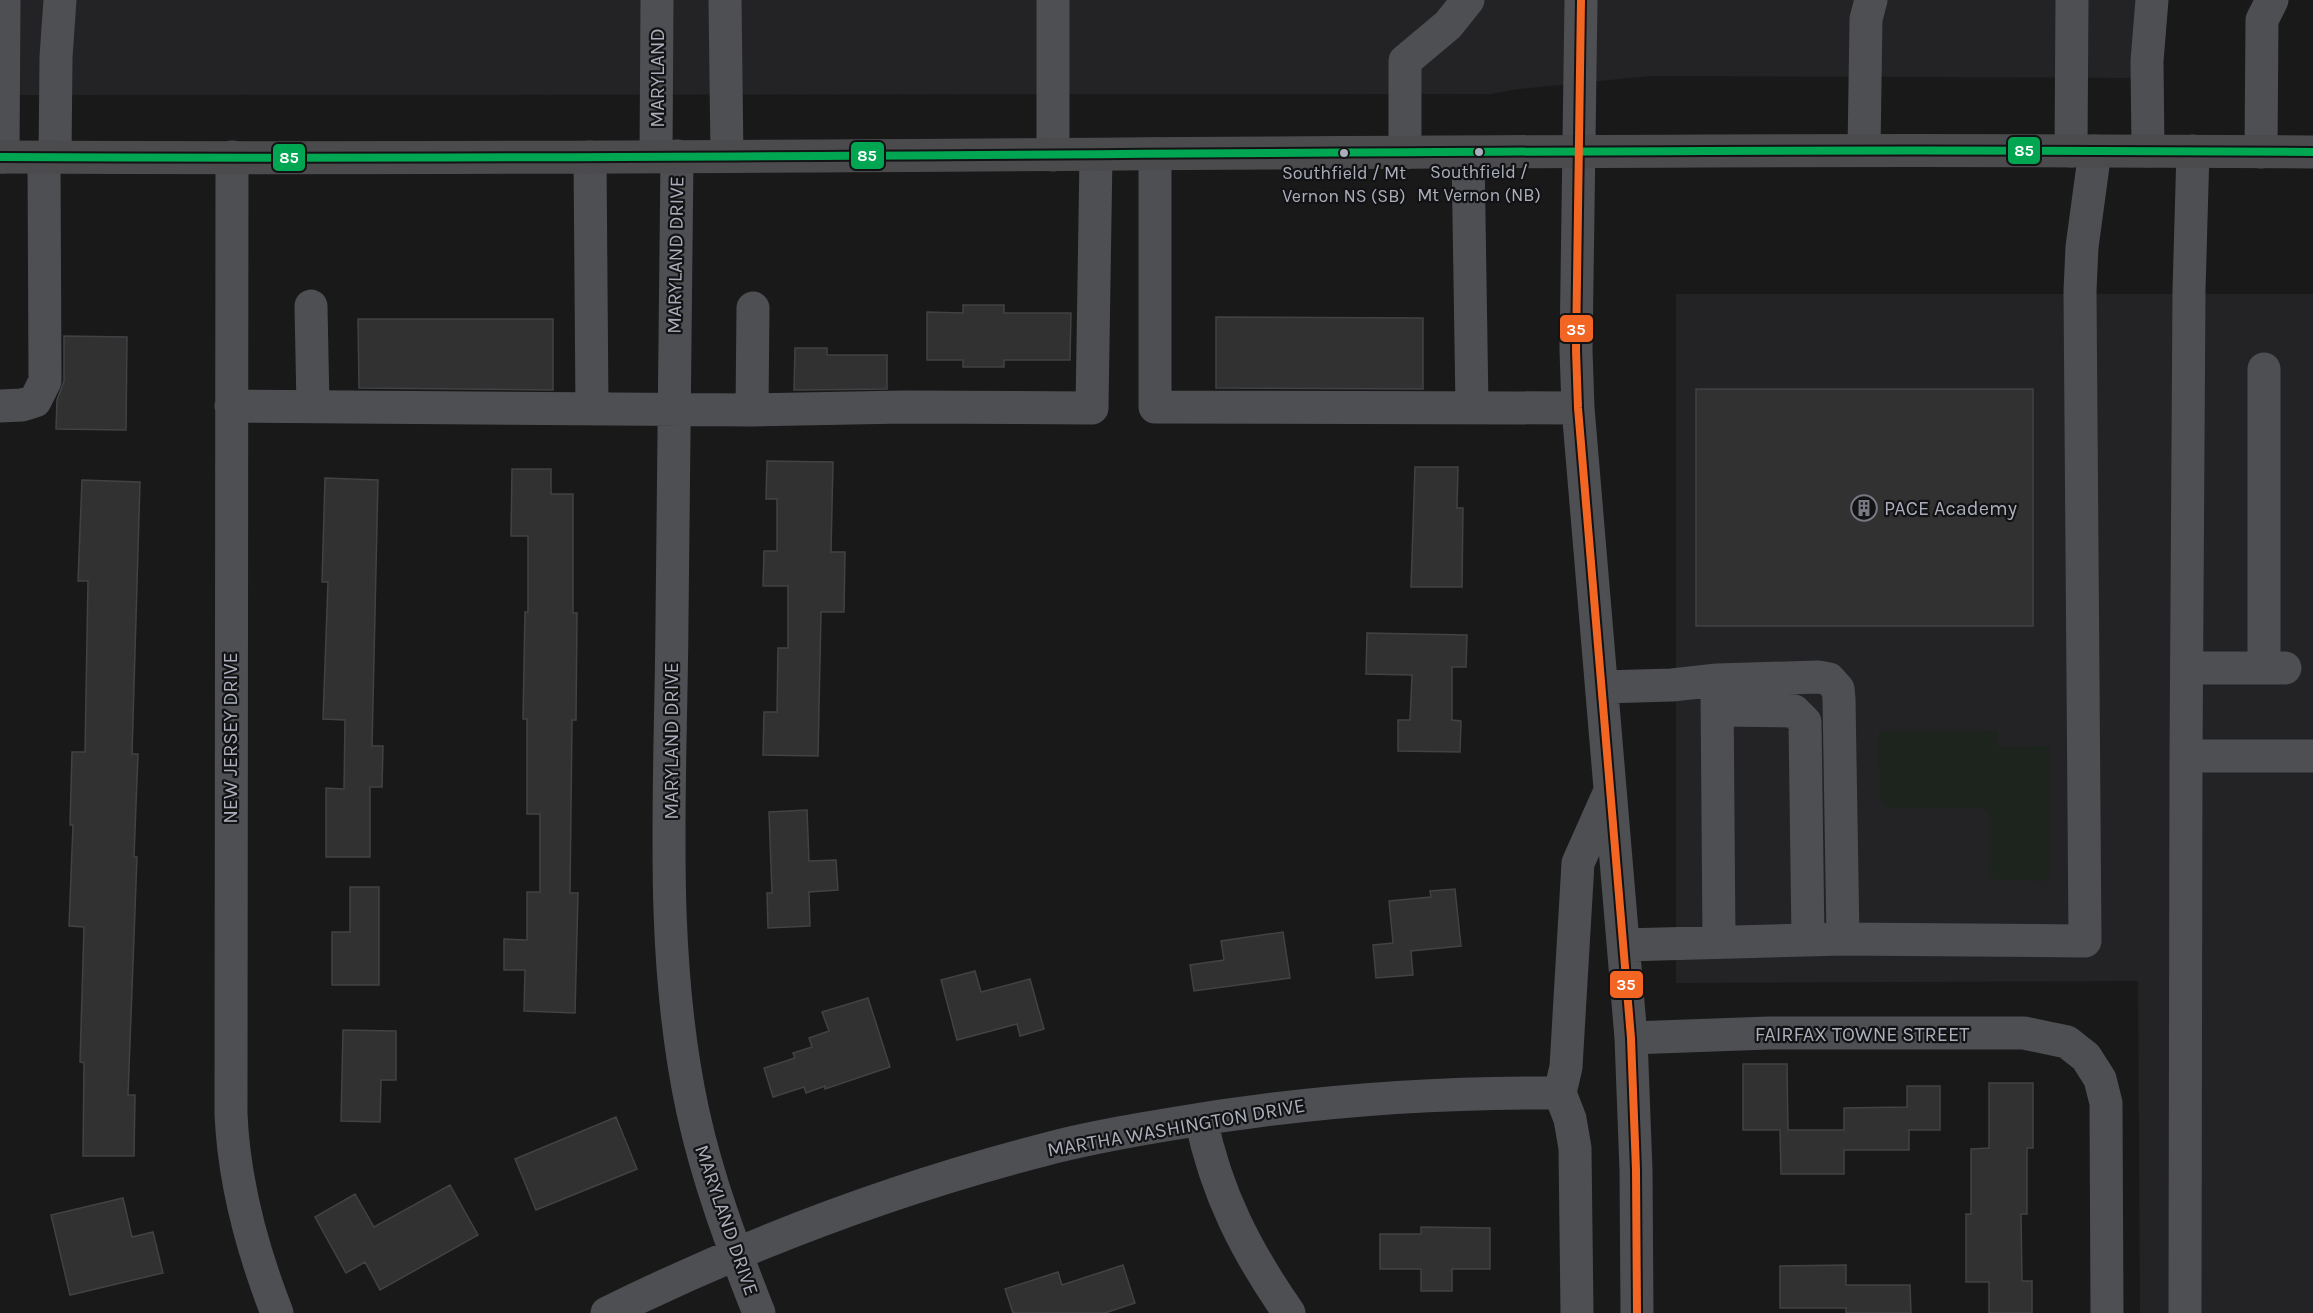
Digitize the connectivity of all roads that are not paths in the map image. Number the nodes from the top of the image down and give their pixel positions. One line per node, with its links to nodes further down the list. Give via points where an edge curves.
1 (4, 0): 26 (street)
2 (60, 0): 29 (street)
3 (657, 0): 24 (street, MARYLAND)
4 (725, 0): 25 (street)
5 (1053, 0): 22 (street)
6 (1468, 0): 18 (street, via 1448,25 1405,61)
7 (1581, 0): 20 (street)
8 (1871, 0): 12 (street, via 1866,19)
9 (2072, 0): 13 (street)
10 (2152, 0): 14 (street, via 2147,61)
11 (2263, 7): 16 (street)
12 (1864, 150): 13 (main road); 20 (main road)
13 (2083, 151): 14 (main road); 47 (street, via 2085,941)
14 (2148, 151): 15 (main road)
15 (2193, 151): 16 (main road); 41 (street)
16 (2261, 152): 17 (main road)
17 (2313, 152)
18 (1405, 153): 19 (main road); 21 (main road)
19 (1468, 153): 20 (main road); 37 (street)
20 (1580, 153): 38 (street)
21 (1155, 154): 23 (main road); 37 (street, via 1155,407)
22 (1053, 155): 23 (main road); 25 (main road)
23 (1096, 155): 40 (street, via 1092,408)
24 (667, 156): 25 (main road); 28 (main road); 39 (street, MARYLAND DRIVE)
25 (727, 156)
26 (1, 157): 29 (main road)
27 (232, 157): 28 (main road); 29 (main road); 34 (street, NEW JERSEY DRIVE)
28 (590, 157): 36 (street)
29 (50, 158): 33 (street, via 45,381 35,401)
30 (311, 306): 35 (street)
31 (753, 308): 40 (street)
32 (2264, 369): 41 (street, via 2275,668)
33 (0, 406)
34 (231, 406): 35 (street); 55 (street, NEW JERSEY DRIVE, via 232,1146 249,1232)
35 (313, 406): 36 (street)
36 (592, 408): 39 (street)
37 (1472, 408): 38 (street)
38 (1578, 408): 42 (street)
39 (674, 409): 40 (street); 54 (street, MARYLAND DRIVE, via 670,824 674,954 693,1110)
40 (752, 410)
41 (2187, 668): 44 (street)
42 (1603, 687): 43 (street, via 1672,685); 46 (street)
43 (1717, 695): 47 (street, via 1818,677 1829,679 1838,689); 48 (street, via 1794,711 1805,723); 49 (street)
44 (2186, 756): 45 (street); 62 (street)
45 (2313, 756)
46 (1611, 788): 50 (street); 52 (street, via 1578,863 1566,1067)
47 (1843, 939): 48 (street)
48 (1808, 940): 49 (street)
49 (1719, 942): 50 (street)
50 (1624, 945): 51 (street)
51 (1631, 1038): 60 (street); 61 (street, FAIRFAX TOWNE STREET, via 1769,1033 2024,1034 2067,1042 2086,1057 2100,1079 2106,1103)
52 (1560, 1093): 53 (street, MARTHA WASHINGTON DRIVE, via 1393,1096); 59 (street, via 1575,1148)
53 (1201, 1119): 54 (street, MARTHA WASHINGTON DRIVE, via 1044,1149 939,1179 847,1209); 58 (street, via 1214,1173 1234,1222)
54 (736, 1254): 56 (street, MARTHA WASHINGTON DRIVE); 57 (street, MARYLAND DRIVE)
55 (277, 1313)
56 (607, 1313)
57 (759, 1313)
58 (1289, 1313)
59 (1577, 1313)
60 (1636, 1313)
61 (2107, 1313)
62 (2185, 1313)

